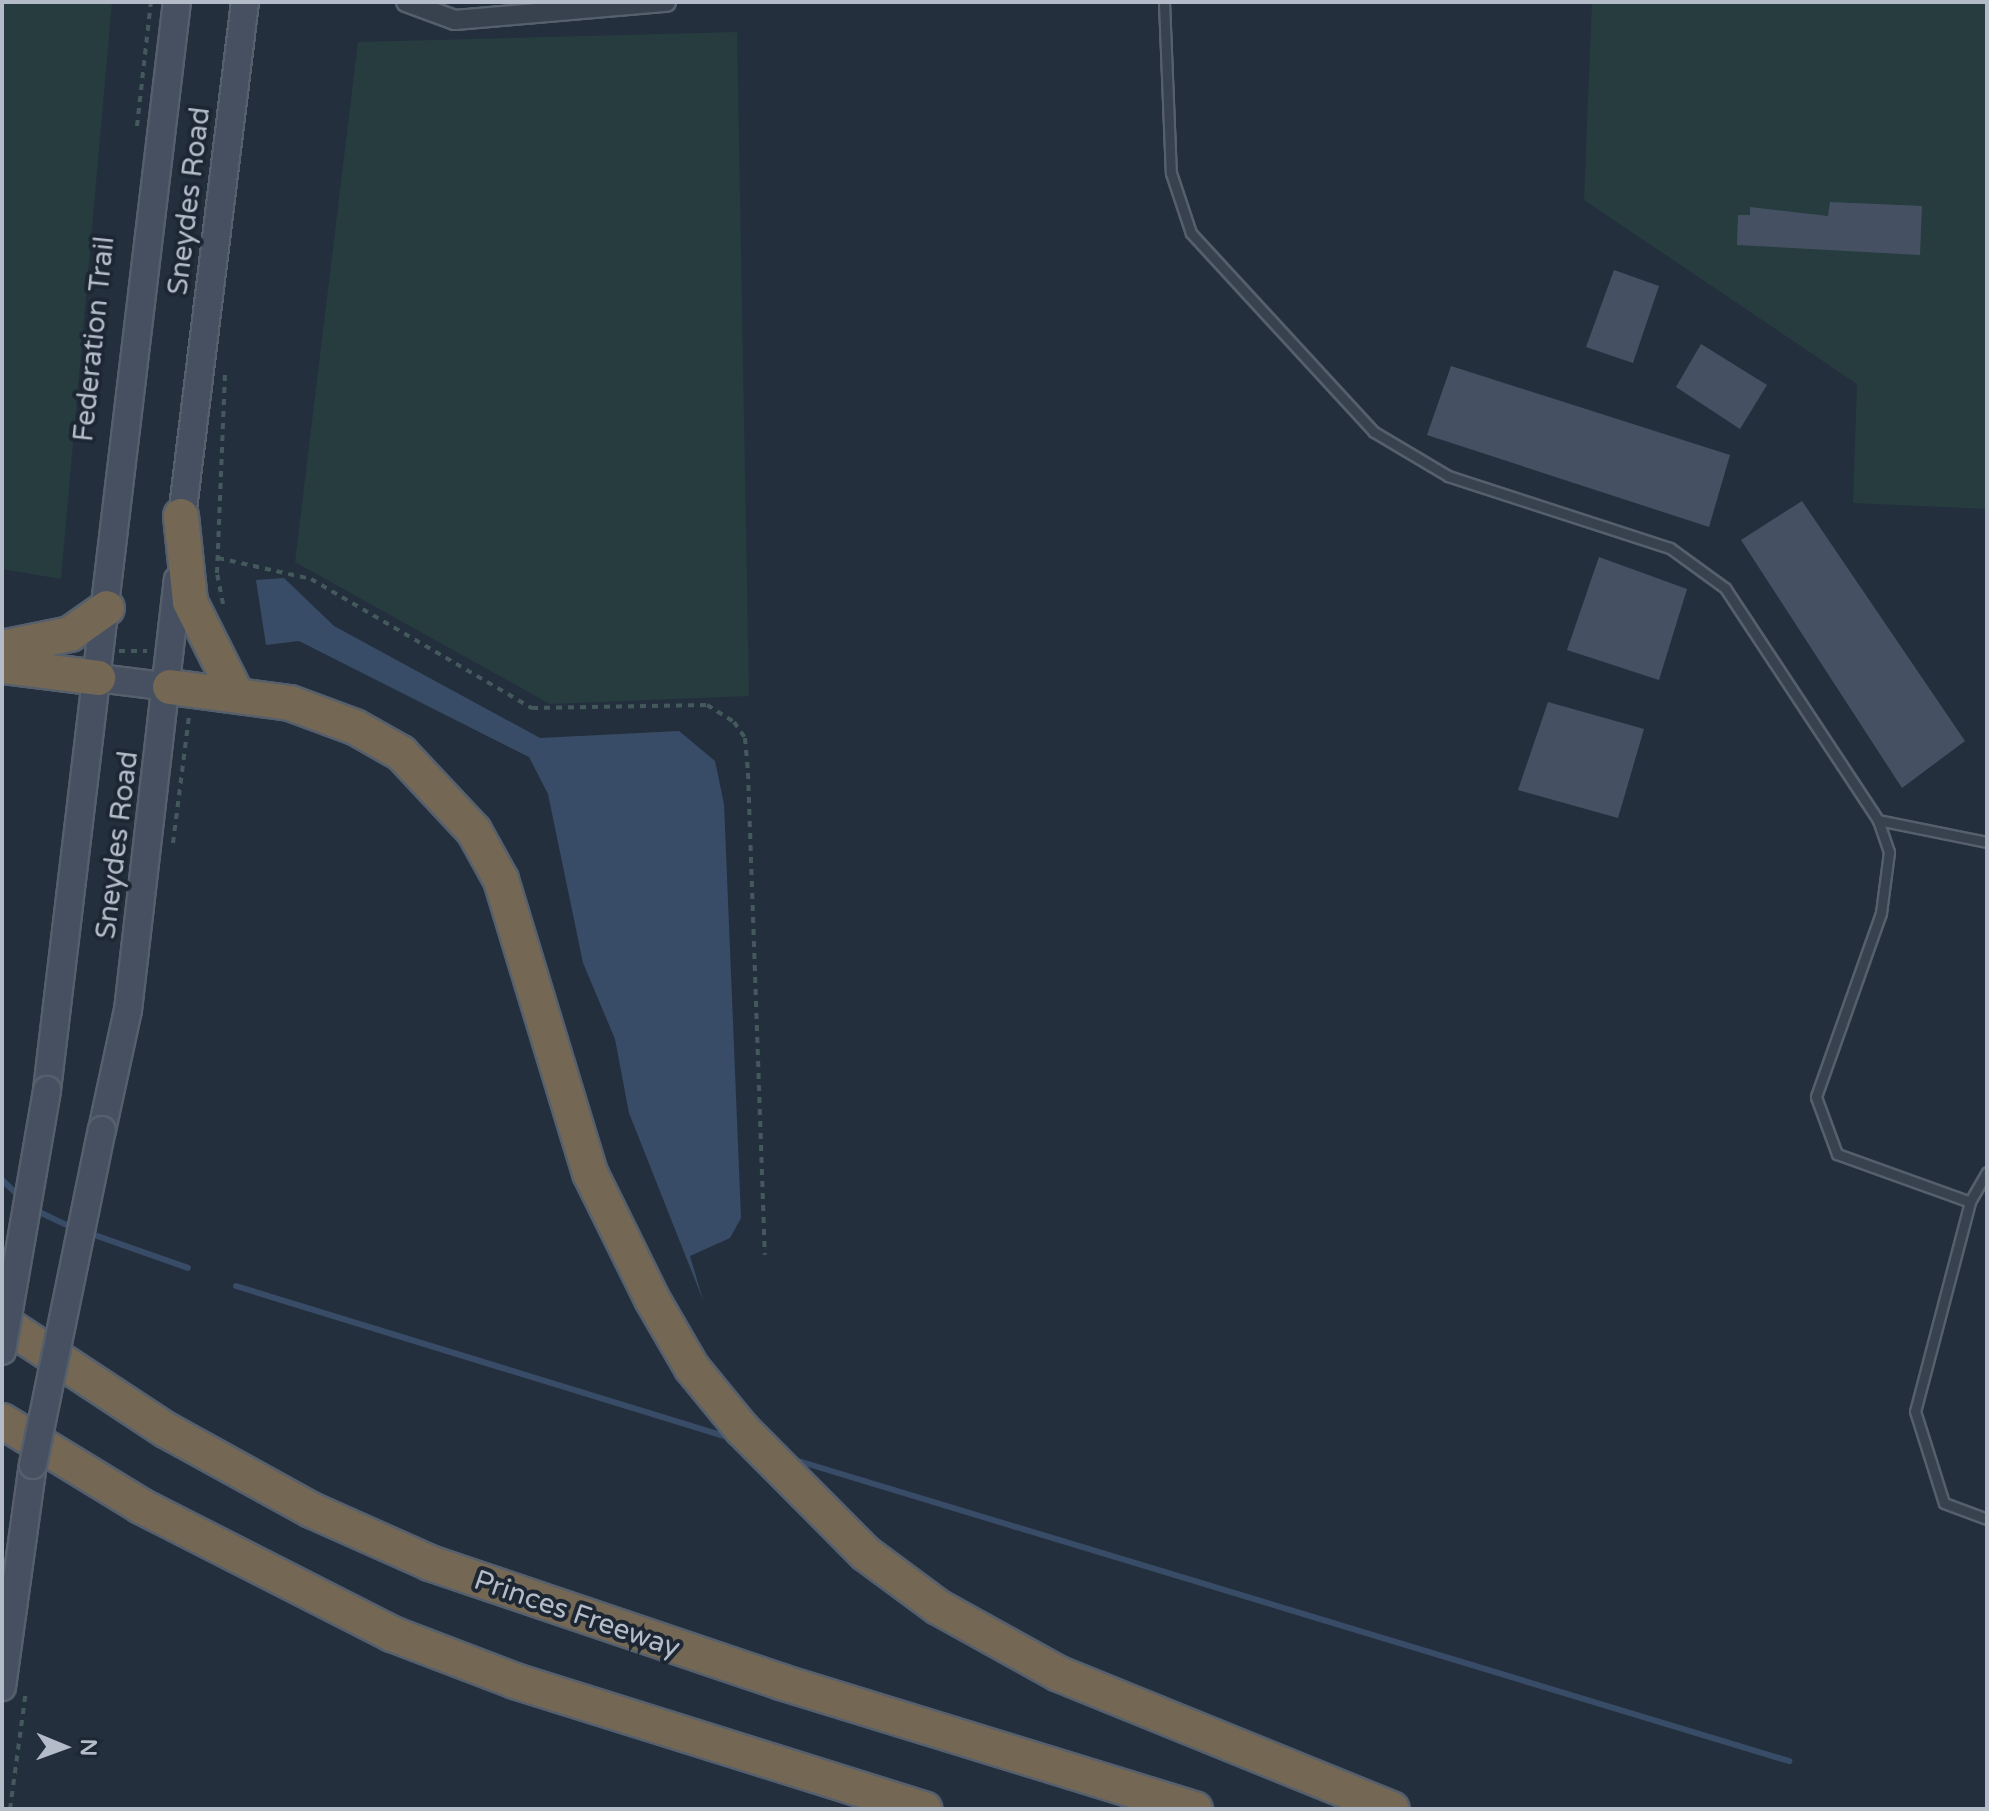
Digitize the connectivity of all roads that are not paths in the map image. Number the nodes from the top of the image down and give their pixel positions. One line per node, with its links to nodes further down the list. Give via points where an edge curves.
1 (177, 2): 7 (main road, Sneydes Road)
2 (245, 2): 6 (main road, Sneydes Road)
3 (406, 2): 4 (street, via 455,20)
4 (666, 2)
5 (1164, 2): 13 (lane, via 1171,173 1191,233 1374,432 1409,459 1699,563 1725,588)
6 (181, 516): 11 (main road, Sneydes Road); 12 (highway, via 190,602)
7 (107, 608): 8 (highway, via 70,634); 9 (main road, Sneydes Road)
8 (2, 648)
9 (101, 664): 10 (highway); 11 (main road); 18 (main road, Sneydes Road, bridge, via 47,1090)
10 (2, 666)
11 (172, 670): 12 (highway); 21 (main road, Sneydes Road, bridge, via 128,1010 33,1465)
12 (236, 694): 24 (highway, via 303,708 401,753 474,831 501,880 590,1173 625,1246 692,1368 793,1485 865,1553 990,1638 1059,1674)
13 (1878, 820): 14 (lane); 16 (lane, via 1889,852 1885,900 1816,1097 1837,1154)
14 (1987, 842)
15 (1987, 1172): 16 (lane)
16 (1970, 1202): 20 (lane, via 1915,1411 1944,1503)
17 (2, 1322): 23 (highway, Princes Freeway, via 166,1430 311,1510 430,1563 766,1678)
18 (2, 1351)
19 (2, 1421): 22 (highway, via 141,1506 392,1634 515,1681)
20 (1987, 1519)
21 (2, 1687)
22 (924, 1809)
23 (1195, 1809)
24 (1392, 1809)

